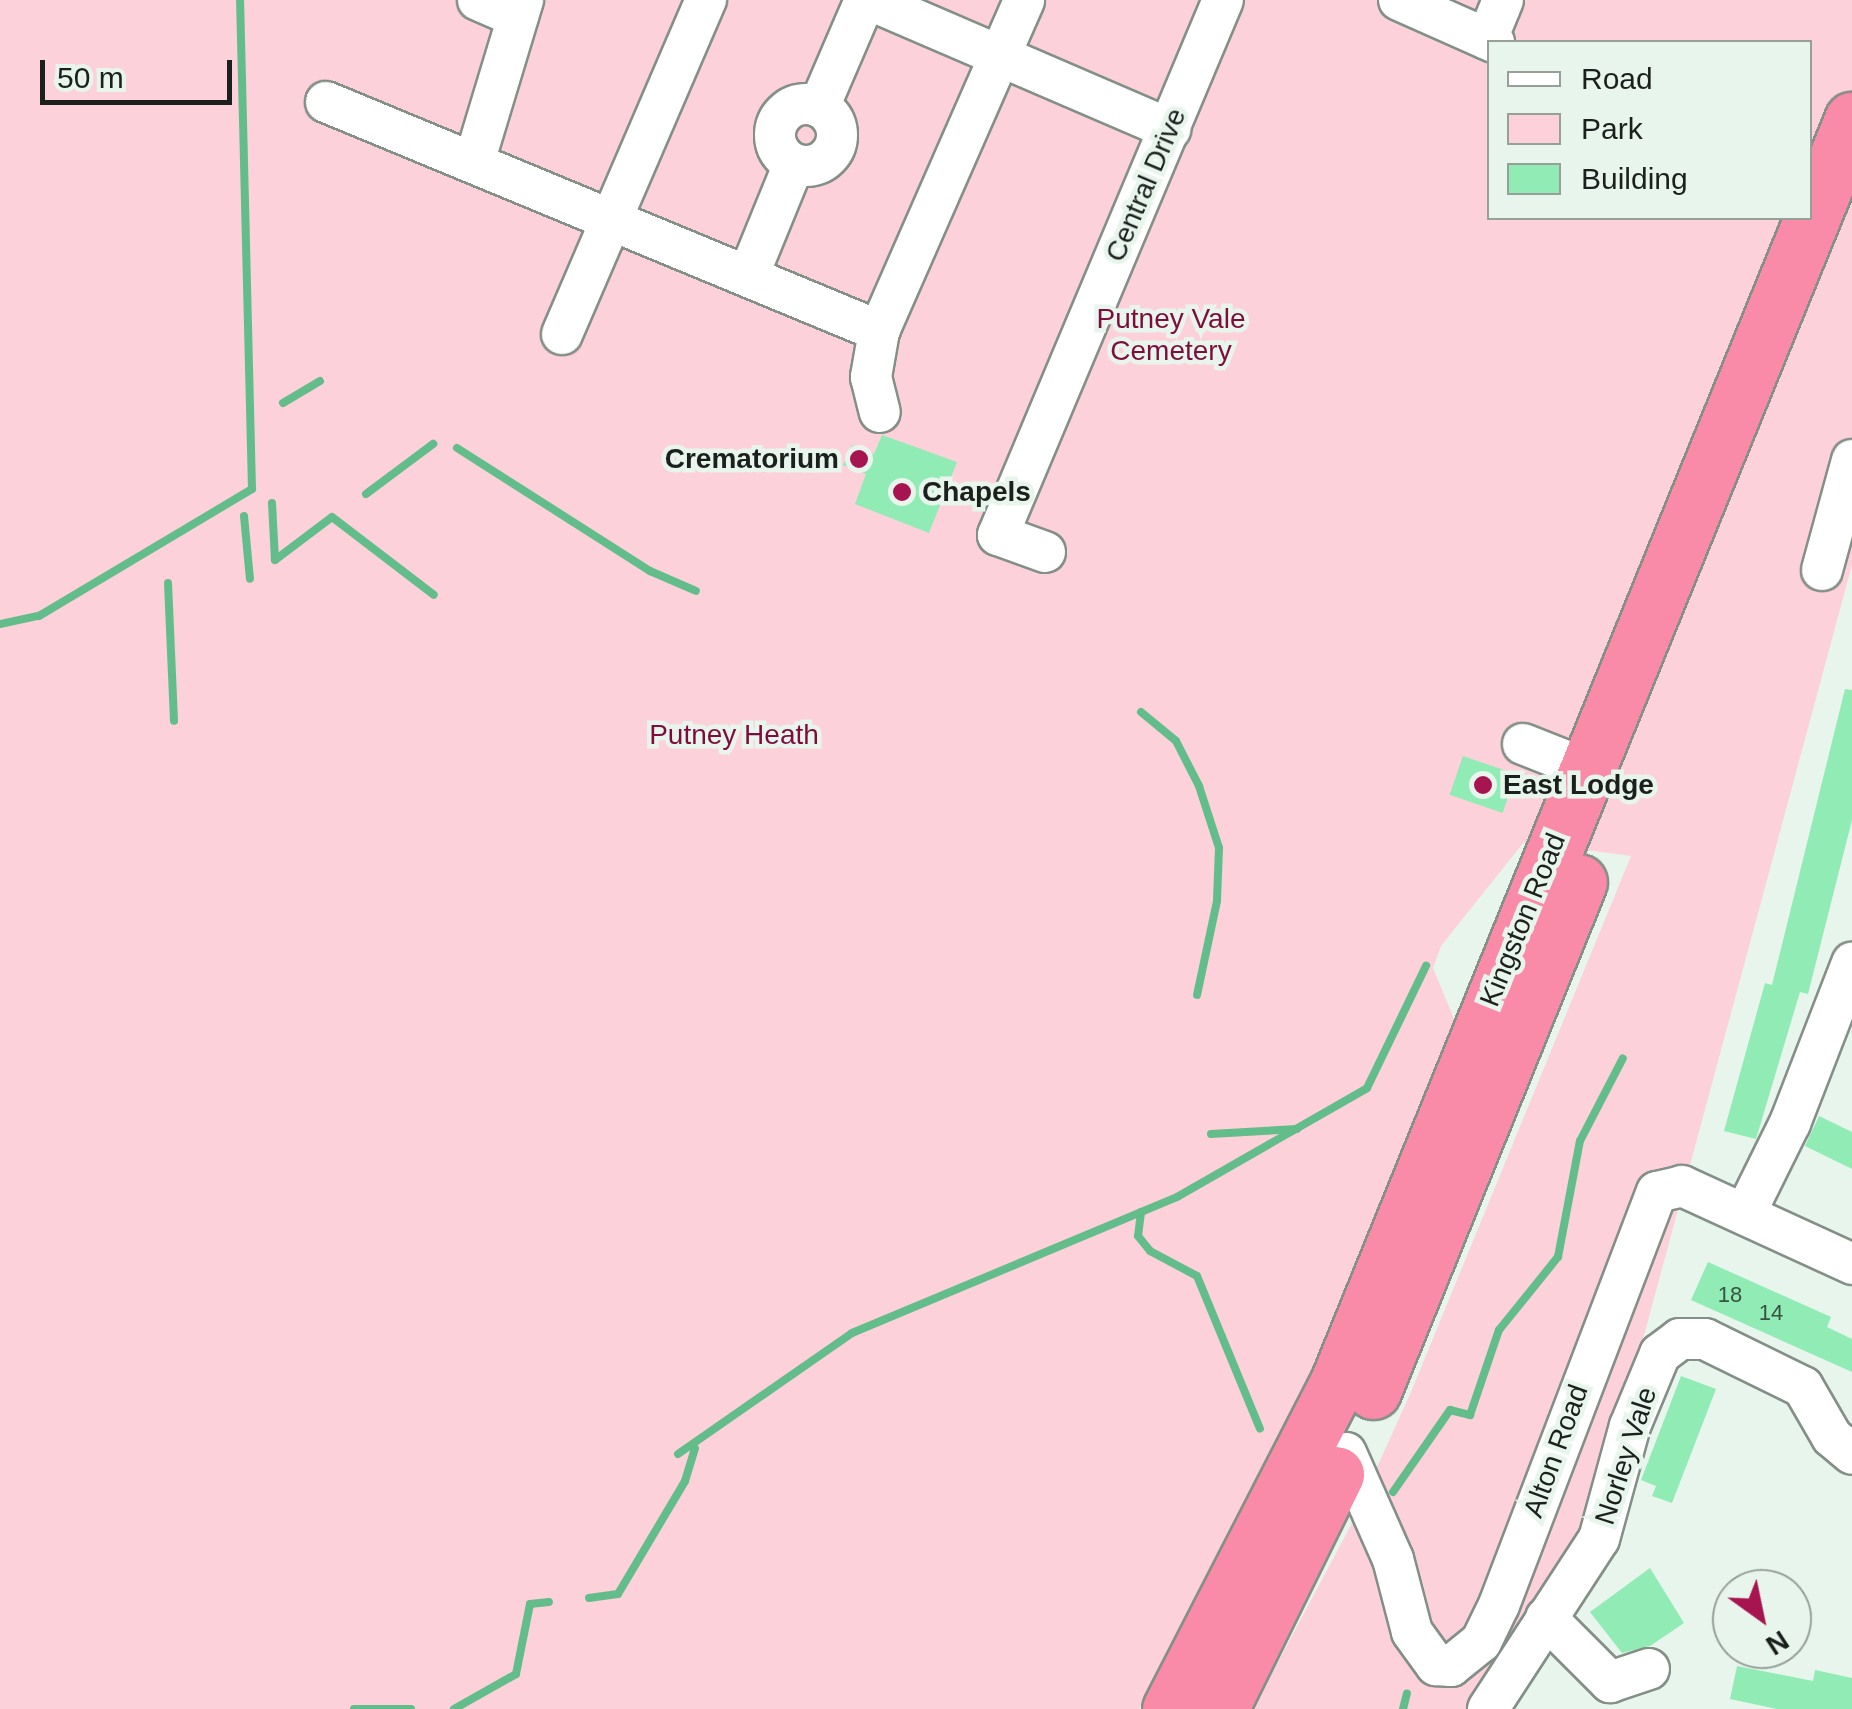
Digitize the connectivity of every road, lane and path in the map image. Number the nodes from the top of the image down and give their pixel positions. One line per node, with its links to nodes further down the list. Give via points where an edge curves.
1 (478, 0): 8 (street)
2 (706, 0): 17 (street)
3 (867, 0): 11 (street); 20 (street, via 819,107 796,106 780,118 778,150 794,164)
4 (1024, 0): 11 (street)
5 (1223, 0): 14 (street, Central Drive)
6 (1399, 0): 9 (street)
7 (1503, 0): 10 (street)
8 (520, 8): 15 (street)
9 (1488, 40)
10 (1490, 40)
11 (1000, 55): 14 (street); 21 (street)
12 (326, 102): 15 (street)
13 (1852, 120): 18 (highway, Kingston Road)
14 (1170, 129): 25 (street, Central Drive, via 998,535)
15 (476, 159): 17 (street)
16 (1852, 200): 32 (highway, Kingston Road)
17 (612, 216): 20 (street); 22 (street)
18 (1812, 218)
19 (1811, 220): 28 (highway, Kingston Road)
20 (750, 274): 21 (street)
21 (879, 331): 23 (street, via 871,377)
22 (562, 334)
23 (880, 412)
24 (1852, 460): 26 (street)
25 (1045, 552)
26 (1822, 570)
27 (1523, 744): 28 (street)
28 (1586, 769): 36 (highway, Kingston Road, via 1338,1382)
29 (1852, 963): 30 (street, via 1790,1123)
30 (1745, 1214): 31 (street, Alton Road); 32 (street, Alton Road, via 1682,1186 1656,1192 1498,1605 1481,1642 1463,1660 1436,1665 1422,1650 1393,1559)
31 (1852, 1264)
32 (1346, 1453): 37 (highway, Kingston Road)
33 (1852, 1454): 34 (street, Norley Vale, via 1832,1437 1803,1386 1705,1339 1680,1339 1660,1354 1630,1426 1599,1539)
34 (1546, 1618): 35 (street, via 1610,1682); 38 (street, Norley Vale)
35 (1649, 1669)
36 (1170, 1709)
37 (1220, 1709)
38 (1488, 1709)

